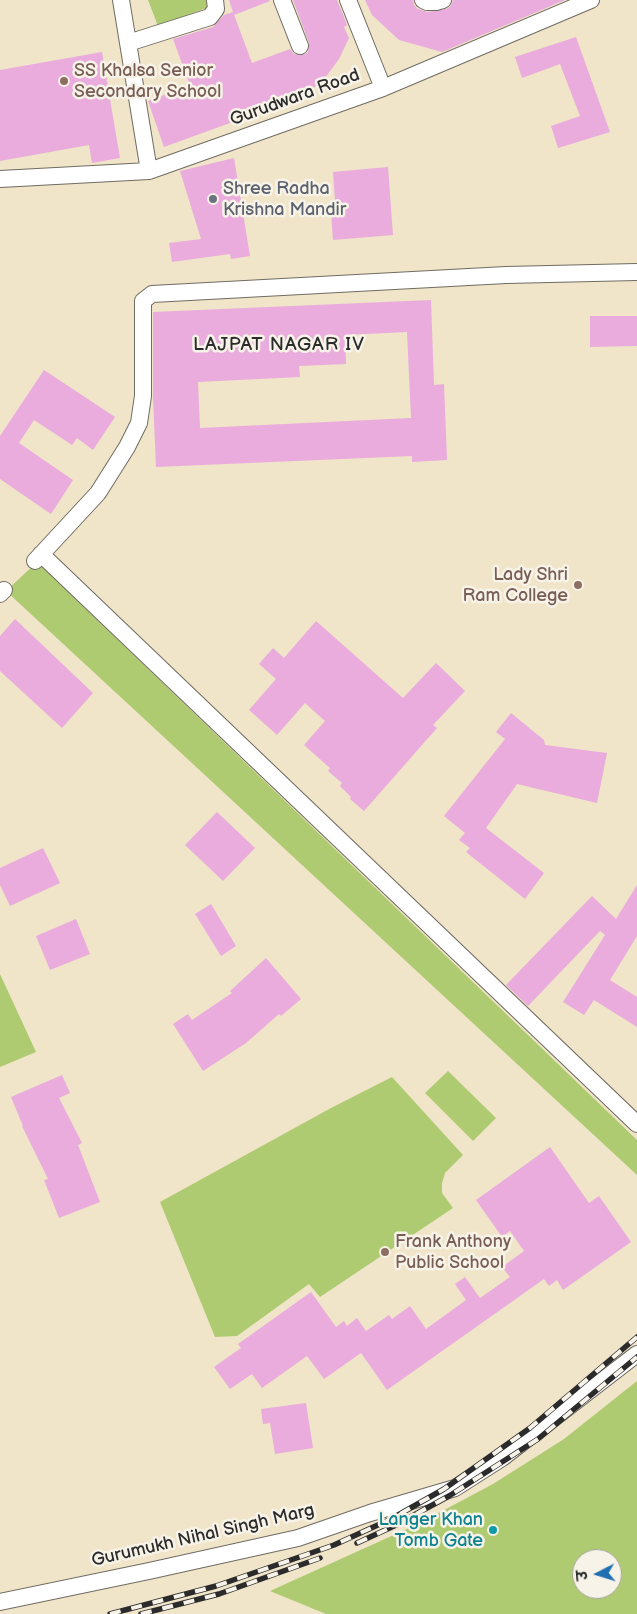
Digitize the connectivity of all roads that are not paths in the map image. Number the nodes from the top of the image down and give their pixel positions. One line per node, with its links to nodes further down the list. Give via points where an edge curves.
1 (121, 0): 9 (street)
2 (215, 0): 9 (street, via 216,10 210,17)
3 (282, 0): 10 (street)
4 (348, 0): 11 (street)
5 (423, 0): 6 (street)
6 (443, 0)
7 (591, 0): 8 (street, Gurudwara Road)
8 (560, 6): 11 (street, Gurudwara Road)
9 (128, 43): 12 (street)
10 (300, 46)
11 (382, 88): 12 (street, Gurudwara Road)
12 (149, 171): 13 (street, Gurudwara Road)
13 (0, 179)
14 (637, 272): 15 (street, via 506,275 152,294 143,301 143,396 139,423 98,493 38,557)
15 (637, 1124)
16 (637, 1354): 17 (street, Gurumukh Nihal Singh Marg, via 509,1452 455,1488 298,1538)
17 (0, 1602)

